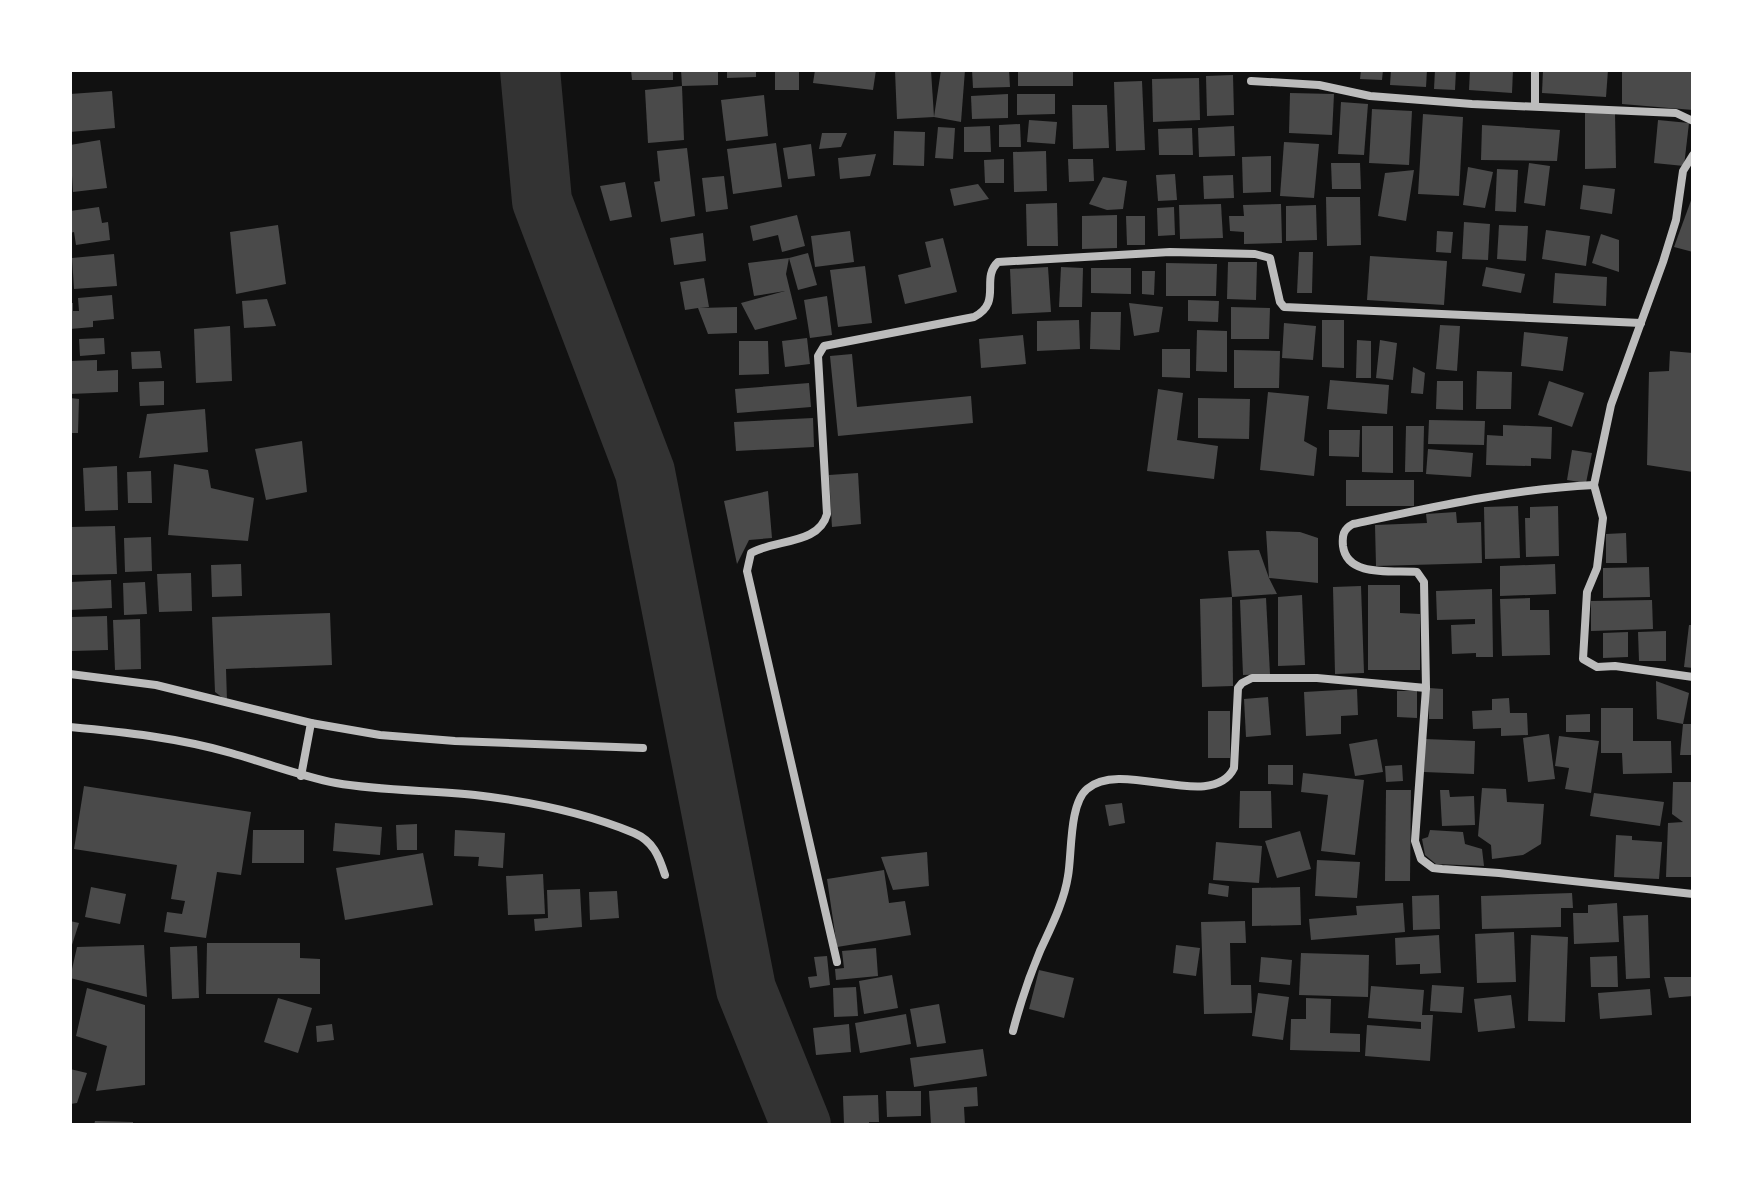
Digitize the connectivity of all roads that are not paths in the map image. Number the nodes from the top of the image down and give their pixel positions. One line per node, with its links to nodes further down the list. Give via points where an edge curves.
1 (1535, 70): 3 (street)
2 (1251, 81): 3 (street, via 1319,85 1370,96)
3 (1535, 105): 4 (street, via 1676,113)
4 (1693, 121)
5 (1693, 155): 6 (street, via 1683,171 1676,220)
6 (1641, 323): 7 (street, via 1611,405); 17 (street, via 1284,307 1270,258 1170,252 998,262 991,273 989,303 974,317 824,346 818,356 824,524 811,534 759,548 751,553 747,571)
7 (1594, 485): 9 (street, via 1603,518 1597,568 1587,592 1583,659 1597,667); 10 (street, via 1489,495 1346,527 1343,545 1352,564 1417,572 1424,582)
8 (70, 674): 12 (street, via 156,685)
9 (1693, 677)
10 (1426, 688): 16 (street, via 1414,833 1427,864); 18 (street, via 1252,678 1238,688 1234,768 1223,783 1204,787 1115,780 1084,790 1077,803 1068,879)
11 (70, 727): 14 (street, via 173,740)
12 (310, 728): 13 (street, via 455,741); 14 (street)
13 (643, 748)
14 (302, 771): 15 (street, via 379,789 476,795 584,815 637,834 652,845)
15 (665, 875)
16 (1693, 894)
17 (837, 962)
18 (1013, 1031)

